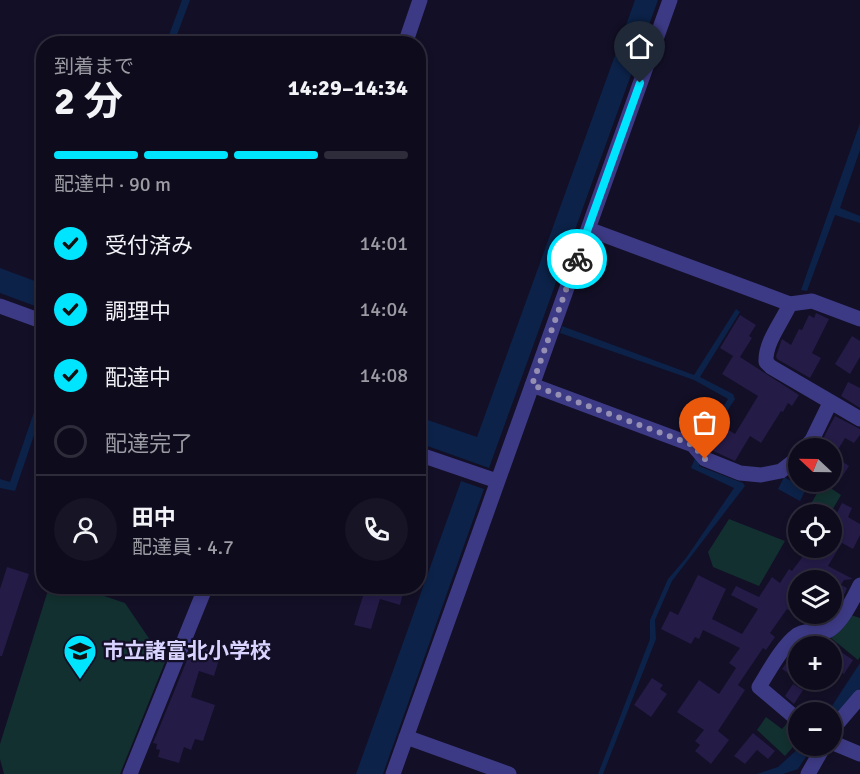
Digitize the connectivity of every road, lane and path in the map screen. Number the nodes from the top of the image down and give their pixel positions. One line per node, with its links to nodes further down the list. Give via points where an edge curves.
1 (420, 0): 3 (street)
2 (670, 0): 4 (street)
3 (408, 36)
4 (588, 229): 5 (street); 9 (street)
5 (790, 304): 8 (street, via 812,301); 10 (street, via 765,352 766,362)
6 (0, 306): 7 (street)
7 (36, 319)
8 (860, 319)
9 (532, 385): 14 (street, via 693,445 700,454 740,473 761,475); 15 (street)
10 (830, 403): 11 (street); 12 (street)
11 (860, 419)
12 (813, 438)
13 (426, 457): 15 (street)
14 (788, 466)
15 (497, 481): 21 (street)
16 (860, 585): 19 (street, via 834,628 797,635 759,687)
17 (203, 594): 25 (street)
18 (860, 697): 20 (street)
19 (788, 712)
20 (842, 718)
21 (406, 737): 26 (street); 27 (street)
22 (842, 747): 23 (street)
23 (860, 754)
24 (818, 756): 28 (street)
25 (130, 774)
26 (393, 774)
27 (509, 774)
28 (808, 774)

